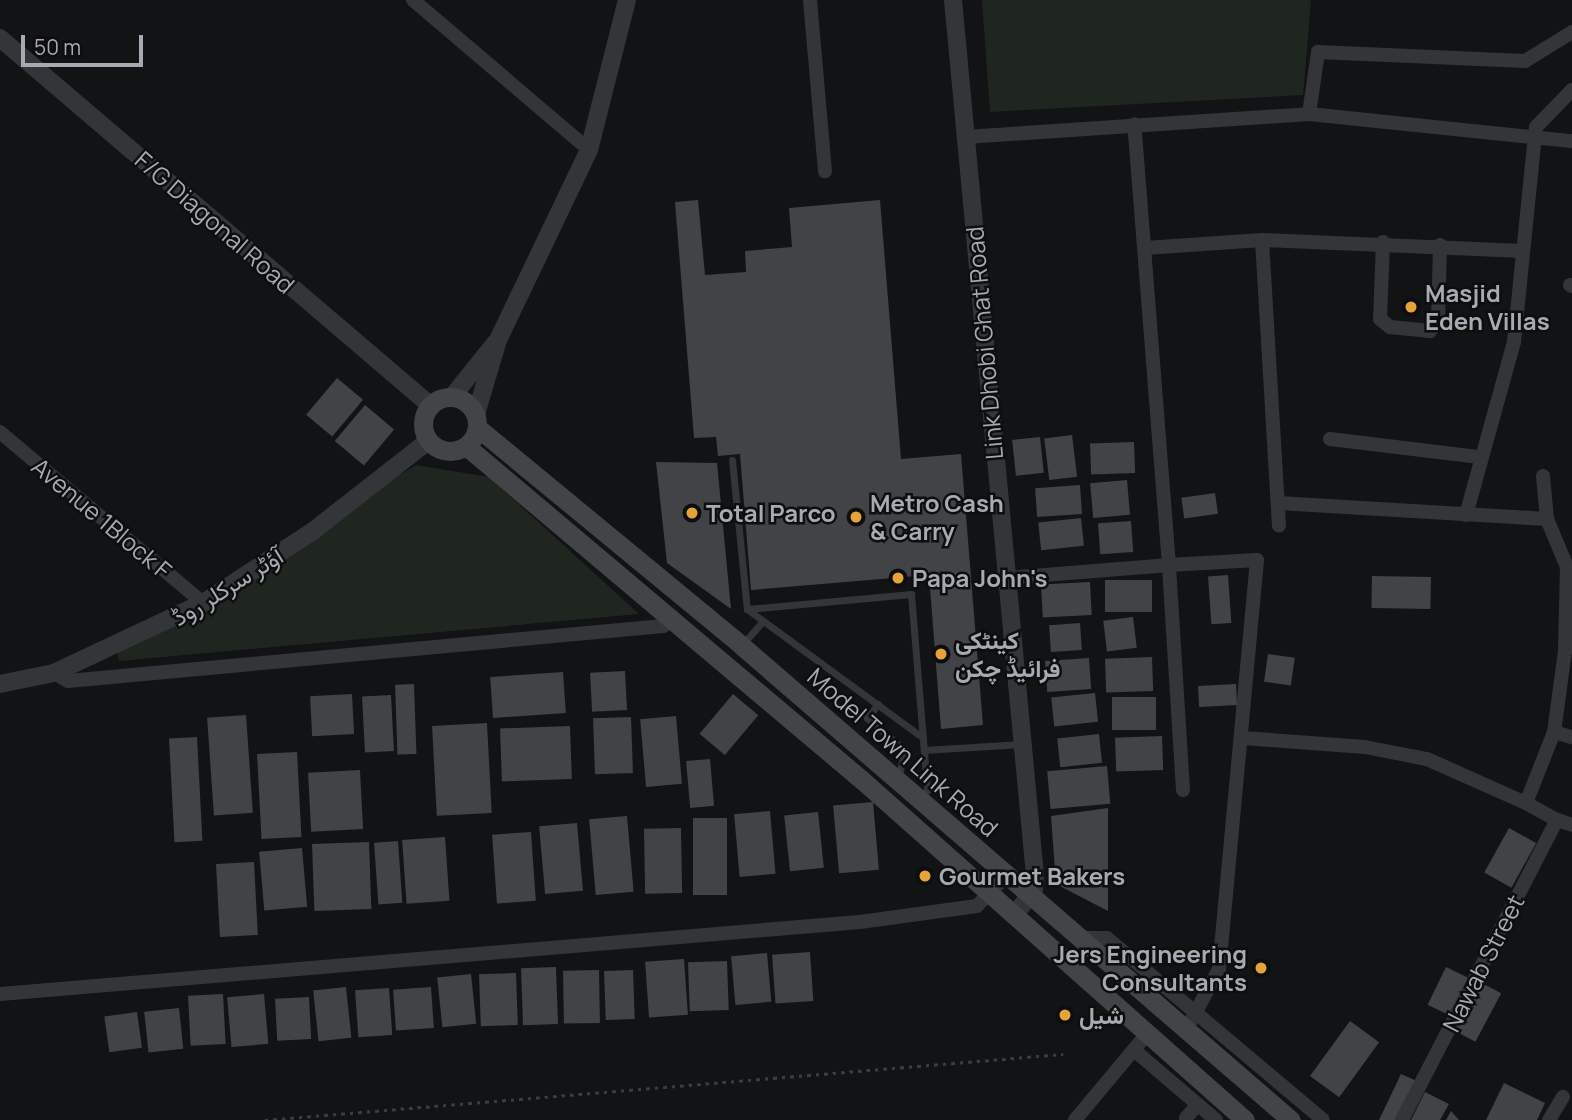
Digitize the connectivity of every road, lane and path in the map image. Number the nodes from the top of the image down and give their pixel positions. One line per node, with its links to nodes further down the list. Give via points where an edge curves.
1 (413, 0): 13 (street)
2 (627, 0): 13 (street)
3 (810, 0): 14 (street)
4 (953, 0): 10 (street, Link Dhobi Ghat Road)
5 (1572, 32): 8 (street, via 1525,61 1318,52)
6 (0, 38): 22 (street, F/G Diagonal Road)
7 (1572, 90): 11 (street, via 1536,127)
8 (1309, 114): 9 (street); 11 (street)
9 (1134, 124): 10 (street); 18 (street)
10 (965, 137): 37 (street, Link Dhobi Ghat Road)
11 (1534, 137): 12 (street); 19 (street)
12 (1572, 141)
13 (589, 150): 20 (street)
14 (825, 171)
15 (1262, 240): 16 (street); 18 (street); 31 (street)
16 (1383, 242): 17 (street); 17 (street, via 1380,319 1390,327 1430,331 1438,322)
17 (1440, 245): 19 (street)
18 (1145, 248): 35 (street)
19 (1523, 251): 28 (street, via 1514,342)
20 (498, 340): 21 (street); 23 (street)
21 (452, 397): 22 (main road); 23 (main road)
22 (430, 405): 26 (main road, via 424,416)
23 (477, 421): 27 (main road); 42 (main road, Model Town Link Road)
24 (0, 432): 38 (street, Avenue 1Block F)
25 (1330, 439): 28 (street)
26 (428, 441): 27 (main road, via 446,451); 38 (street, آؤٹر سرکلر روڈ, via 313,531)
27 (466, 446): 40 (main road, Model Town Link Road)
28 (1478, 457): 32 (street)
29 (732, 460): 39 (lane)
30 (1543, 476): 33 (street)
31 (1278, 503): 32 (street); 34 (street)
32 (1466, 515): 33 (street)
33 (1547, 519): 36 (street)
34 (1279, 525)
35 (1169, 565): 37 (street); 49 (street, via 1257,560 1261,567); 53 (street)
36 (1569, 567): 46 (street)
37 (1007, 578): 50 (street, Link Dhobi Ghat Road)
38 (203, 603): 43 (street, آؤٹر سرکلر روڈ)
39 (747, 609): 41 (lane); 48 (lane, via 911,594)
40 (672, 616): 43 (street, via 663,626 82,680 62,680); 59 (main road, Model Town Link Road)
41 (763, 621): 42 (lane); 45 (lane)
42 (742, 646): 52 (main road, Model Town Link Road)
43 (54, 673): 44 (street, آؤٹر سرکلر روڈ)
44 (0, 684)
45 (878, 704): 48 (lane); 52 (lane, via 867,718 905,750)
46 (1554, 732): 47 (street); 55 (street)
47 (1572, 737)
48 (923, 738): 51 (lane)
49 (1243, 738): 55 (street, via 1365,747 1427,759); 64 (street, via 1219,969)
50 (1023, 744): 51 (lane); 60 (street, Link Dhobi Ghat Road, via 1035,876)
51 (924, 750): 54 (lane, via 927,790)
52 (897, 779): 54 (main road, Model Town Link Road)
53 (1183, 790)
54 (920, 799): 58 (main road, Model Town Link Road)
55 (1526, 803): 56 (street)
56 (1557, 820): 57 (street); 78 (street, Nawab Street)
57 (1572, 825)
58 (1007, 874): 59 (street); 60 (main road, Model Town Link Road)
59 (993, 894): 61 (main road, Model Town Link Road); 63 (street, via 977,906 860,922)
60 (1030, 895): 61 (street); 62 (main road, Model Town Link Road)
61 (1015, 914): 66 (main road, Model Town Link Road)
62 (1083, 938): 64 (street, via 1107,938); 65 (main road, Model Town Link Road)
63 (0, 995)
64 (1199, 1013): 65 (street); 77 (street)
65 (1186, 1030): 76 (main road, Model Town Link Road)
66 (1147, 1034): 67 (street); 75 (main road, Model Town Link Road)
67 (1134, 1050): 70 (street); 73 (street)
68 (1063, 1054): 72 (path)
69 (1563, 1097): 79 (street)
70 (1198, 1104): 71 (street); 74 (street)
71 (1186, 1118)
72 (265, 1120)
73 (1075, 1120)
74 (1216, 1120)
75 (1245, 1120)
76 (1291, 1120)
77 (1323, 1120)
78 (1402, 1120)
79 (1549, 1120)

